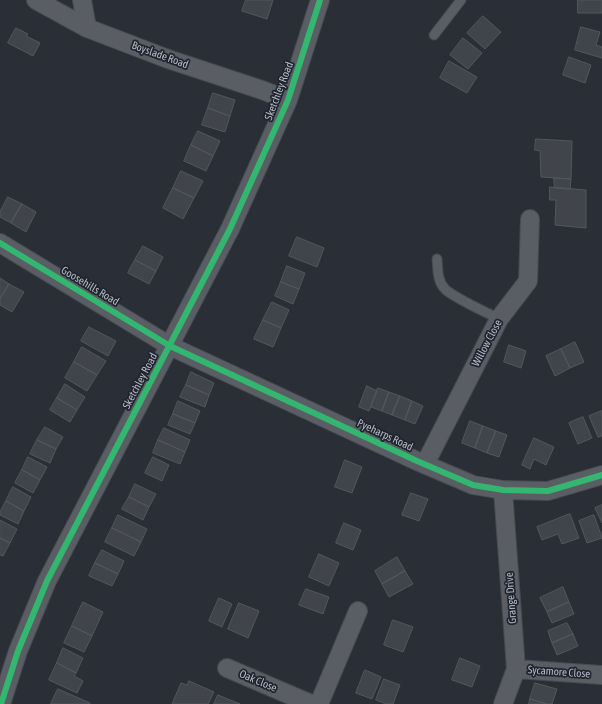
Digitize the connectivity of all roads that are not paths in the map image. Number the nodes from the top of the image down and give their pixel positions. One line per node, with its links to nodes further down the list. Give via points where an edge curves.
1 (36, 0): 5 (street, Boyslade Road)
2 (82, 0): 5 (street)
3 (320, 0): 7 (street, Sketchley Road)
4 (461, 0): 6 (lane)
5 (87, 28): 7 (street, Boyslade Road, via 168,60)
6 (434, 35)
7 (288, 100): 12 (street, Sketchley Road, via 230,229)
8 (530, 219): 11 (street, Willow Close, via 528,281)
9 (0, 244): 12 (street, Goosehills Road)
10 (437, 259): 11 (lane, via 438,275 445,288 453,295)
11 (499, 319): 13 (street, Willow Close)
12 (170, 346): 13 (street, Pyeharps Road); 20 (street, Sketchley Road, via 47,581 18,651)
13 (424, 464): 15 (street, Pyeharps Road, via 473,485)
14 (602, 475): 15 (street, Pyeharps Road, via 548,491)
15 (503, 490): 18 (street, Grange Drive)
16 (358, 611): 22 (street)
17 (227, 668): 21 (street, Oak Close)
18 (516, 669): 19 (street, Sycamore Close); 23 (street, Grange Drive)
19 (602, 675)
20 (1, 704)
21 (311, 704)
22 (319, 704)
23 (503, 704)

